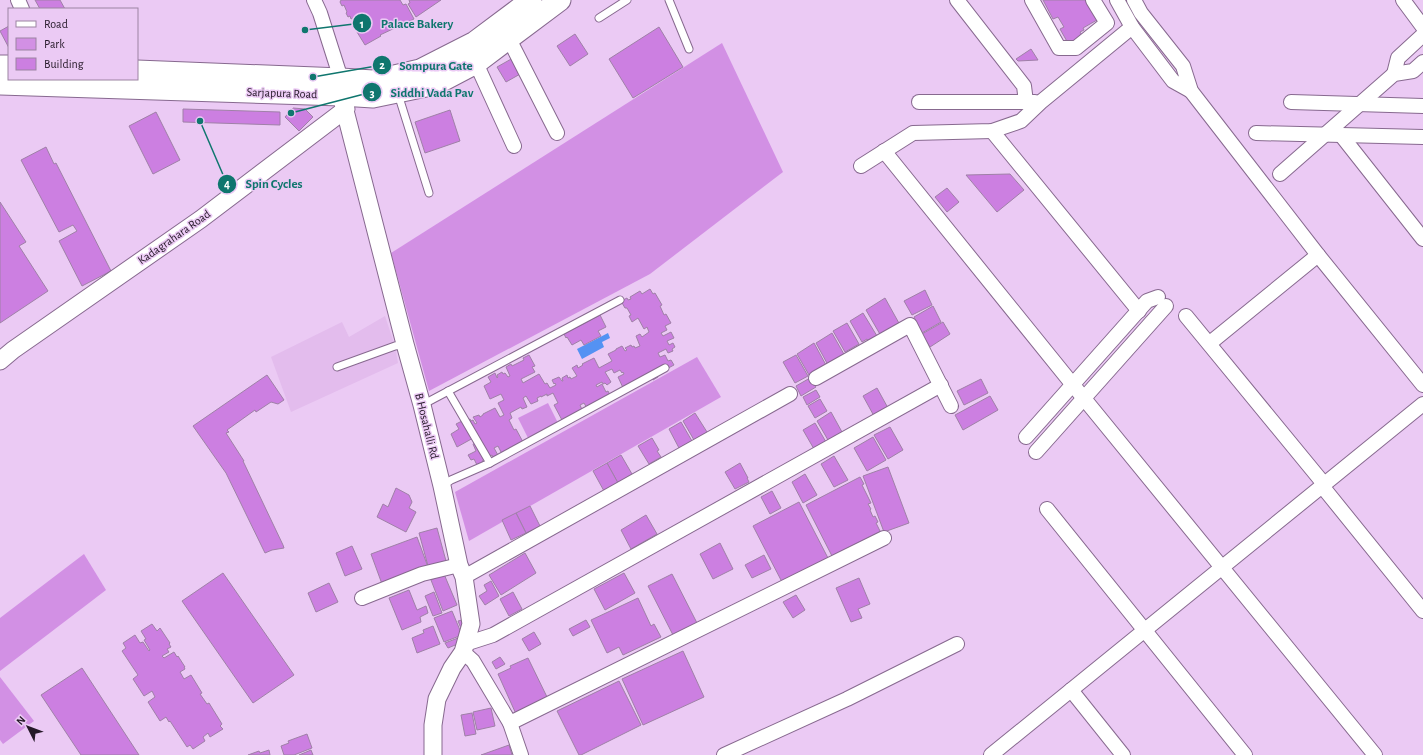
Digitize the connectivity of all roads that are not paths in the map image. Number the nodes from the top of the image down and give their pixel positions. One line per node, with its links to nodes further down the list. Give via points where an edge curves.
1 (314, 0): 25 (street)
2 (531, 0): 25 (main road, Sarjapura Road, via 475,42 420,70 373,81)
3 (560, 0): 16 (main road, Sarjapura Road)
4 (627, 0): 12 (lane)
5 (669, 0): 17 (lane)
6 (957, 0): 27 (street, via 1024,86)
7 (1032, 0): 8 (street, via 1059,48 1076,48 1107,23)
8 (1093, 0)
9 (1117, 0): 13 (street)
10 (1134, 0): 23 (street, via 1183,66)
11 (1403, 0): 14 (street)
12 (599, 18)
13 (1132, 27): 23 (street, via 1173,81); 28 (street)
14 (1423, 27)
15 (1423, 35): 21 (street, via 1398,58)
16 (509, 39): 19 (main road, Sarjapura Road); 33 (street)
17 (689, 49)
18 (1423, 62): 21 (street, via 1413,71)
19 (476, 63): 24 (main road, Sarjapura Road, via 436,84); 38 (street)
20 (138, 71): 25 (main road, Sarjapura Road)
21 (1394, 74): 30 (street)
22 (0, 84): 25 (main road, Sarjapura Road)
23 (1191, 91): 44 (street)
24 (398, 92): 25 (main road, Sarjapura Road, via 373,97); 42 (lane)
25 (343, 94): 49 (street, B Hosahalli Rd); 50 (street, Kadagrahara Road, via 201,219)
26 (919, 102): 27 (street)
27 (1026, 102): 28 (street)
28 (1042, 102): 32 (street, via 1021,121)
29 (1291, 102): 30 (street)
30 (1361, 104): 31 (street); 35 (street)
31 (1423, 106)
32 (992, 131): 39 (street, via 914,133); 46 (street)
33 (557, 133)
34 (1256, 133): 35 (street)
35 (1326, 134): 36 (street); 41 (street)
36 (1341, 135): 37 (street); 43 (street)
37 (1423, 137)
38 (514, 146)
39 (884, 151): 40 (street); 55 (street)
40 (861, 166)
41 (1280, 174)
42 (429, 194)
43 (1423, 239)
44 (1318, 255): 48 (street); 56 (street)
45 (620, 300): 57 (lane)
46 (1139, 311): 55 (street); 59 (street, via 1147,302 1162,302)
47 (1186, 316): 48 (street)
48 (1210, 343): 66 (street)
49 (405, 344): 51 (lane); 61 (street, B Hosahalli Rd)
50 (0, 361)
51 (337, 368)
52 (665, 368): 65 (lane)
53 (816, 378): 54 (street, via 910,325)
54 (941, 385): 62 (street); 76 (street, via 493,635)
55 (1073, 385): 59 (street); 63 (street)
56 (1423, 385)
57 (448, 391): 61 (lane); 65 (lane)
58 (790, 394): 71 (street)
59 (1084, 398): 64 (street); 70 (street)
60 (1423, 404): 66 (street)
61 (422, 405): 67 (street, B Hosahalli Rd)
62 (951, 406)
63 (1026, 436)
64 (1036, 452)
65 (490, 463): 67 (lane)
66 (1323, 485): 70 (street); 73 (street)
67 (442, 486): 71 (street, B Hosahalli Rd)
68 (1047, 509): 74 (street)
69 (884, 538): 78 (street)
70 (1222, 567): 74 (street); 85 (street)
71 (461, 571): 72 (street, via 422,574); 76 (street, B Hosahalli Rd, via 470,624)
72 (362, 598)
73 (1423, 611)
74 (1145, 630): 77 (street); 84 (street)
75 (957, 644): 82 (street, via 847,699)
76 (464, 648): 78 (street); 79 (street, B Hosahalli Rd, via 437,699)
77 (1071, 690): 80 (street); 83 (street)
78 (510, 723): 81 (street)
79 (431, 754)
80 (995, 754)
81 (521, 755)
82 (724, 755)
83 (1124, 755)
84 (1245, 755)
85 (1375, 755)

